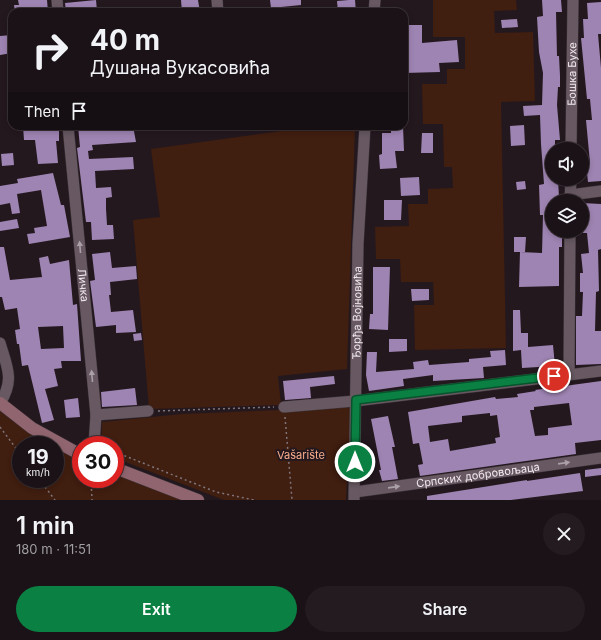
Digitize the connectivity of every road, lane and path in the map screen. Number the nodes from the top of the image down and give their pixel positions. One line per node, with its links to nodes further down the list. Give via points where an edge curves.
1 (573, 0): 4 (street, Бошка Бухе)
2 (68, 130): 15 (street, Личка, one-way to 2)
3 (365, 130): 11 (street, Ђорђа Војновића, via 358,244)
4 (571, 142)
5 (601, 191): 6 (street)
6 (588, 194)
7 (570, 238): 10 (street)
8 (0, 343): 12 (street, via 9,378 8,389)
9 (601, 371): 10 (street)
10 (569, 374): 11 (street)
11 (356, 400): 13 (street); 25 (street, Ђорђа Војновића)
12 (0, 403): 19 (main road, via 32,428)
13 (284, 407): 14 (path); 30 (path)
14 (148, 411): 15 (street)
15 (96, 415): 17 (street, Личка)
16 (0, 427): 18 (path)
17 (95, 436)
18 (12, 443)
19 (72, 450)
20 (124, 456): 29 (path, via 216,492)
21 (601, 458): 25 (street, Српских добровољаца, one-way to 21)
22 (124, 471): 28 (main road)
23 (46, 488): 26 (path)
24 (91, 488): 27 (path)
25 (355, 496)
26 (55, 500)
27 (92, 500)
28 (198, 500)
29 (254, 500)
30 (292, 500)

